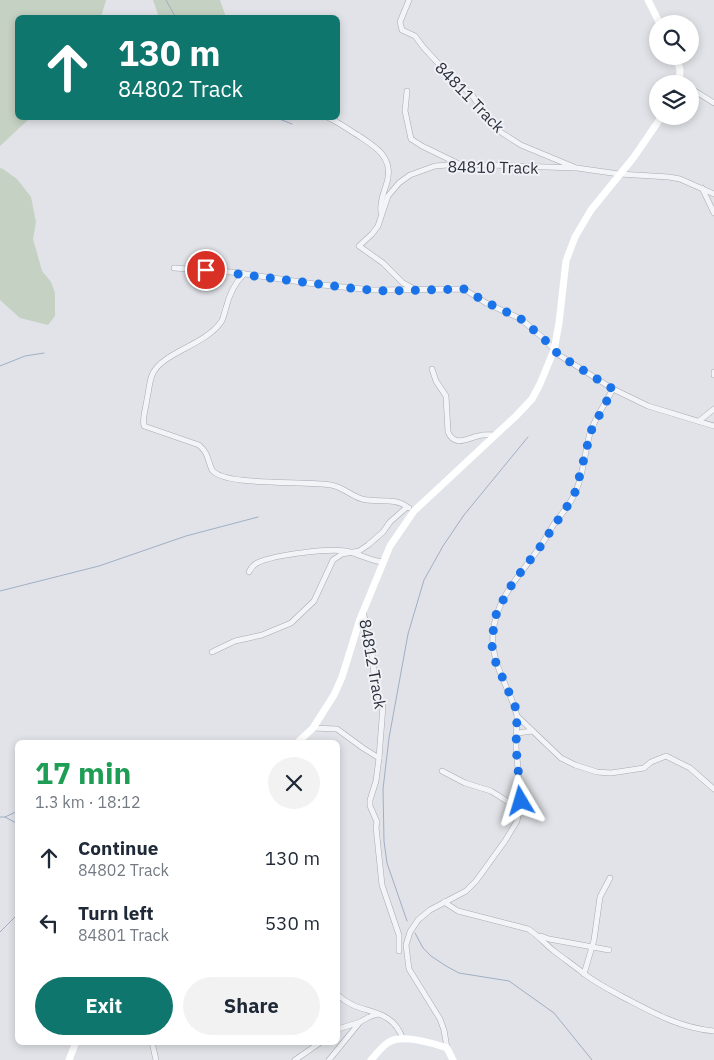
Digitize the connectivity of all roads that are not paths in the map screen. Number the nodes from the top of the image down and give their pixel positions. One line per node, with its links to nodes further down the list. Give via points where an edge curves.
1 (409, 0): 10 (street, 84811 Track, via 400,22 402,30 415,36 448,74 472,95 499,131 521,145)
2 (648, 0): 3 (street)
3 (656, 15)
4 (407, 91): 9 (street, via 405,111 412,139)
5 (699, 94): 6 (street)
6 (714, 103)
7 (332, 120): 15 (street, via 383,154 389,176 380,206)
8 (656, 125): 11 (street)
9 (460, 164): 10 (street, 84810 Track); 15 (street, 84810 Track, via 435,166 410,175 388,196)
10 (577, 168): 11 (street, 84810 Track)
11 (619, 174): 12 (street, 84810 Track, via 680,179); 19 (street, via 575,237 566,262)
12 (701, 188): 13 (street, 84810 Track); 14 (street)
13 (714, 194)
14 (714, 213)
15 (381, 214): 18 (street, 84810 Track, via 378,226 359,246)
16 (174, 268): 17 (street)
17 (244, 274): 18 (street, via 343,288); 26 (street, via 230,292 219,325 194,345 165,360 152,374 144,426 199,445 205,450 212,470 220,476 332,485 362,499 397,502)
18 (416, 290): 19 (street, via 464,289 521,319)
19 (554, 350): 21 (street); 25 (street, via 532,399)
20 (432, 369): 25 (street, via 446,396 450,436 462,441 486,434)
21 (613, 389): 23 (street, via 648,406); 32 (street, via 591,431 572,499 514,581 496,615 492,649)
22 (714, 409): 23 (street)
23 (699, 421): 24 (street)
24 (714, 426)
25 (495, 435): 26 (street)
26 (410, 509): 27 (street, via 368,545); 28 (street)
27 (350, 552): 28 (street); 29 (street, via 284,556 261,562); 31 (street, via 334,560 314,601 299,616 282,628 235,641)
28 (383, 562): 30 (street)
29 (249, 572)
30 (363, 611): 33 (street, via 342,677); 37 (street, 84812 Track, via 376,688 383,706)
31 (212, 652)
32 (517, 716): 34 (street); 35 (street)
33 (312, 728): 36 (street); 37 (street, via 337,729)
34 (532, 731): 35 (street); 39 (street, via 561,758 582,768 597,772 623,772 644,768 666,756 690,768)
35 (518, 733): 40 (street)
36 (300, 740)
37 (379, 758): 46 (street, 84812 Track, via 370,806 377,822 384,893 398,935)
38 (442, 771): 40 (street, via 491,791)
39 (714, 789)
40 (520, 810): 42 (street, via 513,829 476,881 466,891)
41 (610, 878): 44 (street, via 600,897)
42 (444, 902): 43 (street, via 458,911 528,929); 57 (street, via 418,920 406,945 409,969 440,1019)
43 (538, 935): 44 (street); 47 (street)
44 (592, 947): 45 (street); 47 (street)
45 (609, 950)
46 (399, 952)
47 (584, 974): 52 (street, via 657,1015 687,1027)
48 (340, 996): 49 (street, via 350,1004)
49 (381, 1015): 50 (street, via 368,1016); 53 (street, via 394,1022)
50 (360, 1022): 51 (street); 61 (street)
51 (340, 1028)
52 (714, 1031)
53 (403, 1039): 57 (street); 62 (street, via 392,1040)
54 (75, 1045): 58 (street)
55 (153, 1045): 59 (street)
56 (318, 1045): 60 (street)
57 (447, 1048): 63 (street)
58 (69, 1060)
59 (156, 1060)
60 (295, 1060)
61 (329, 1060)
62 (371, 1060)
63 (453, 1060)

